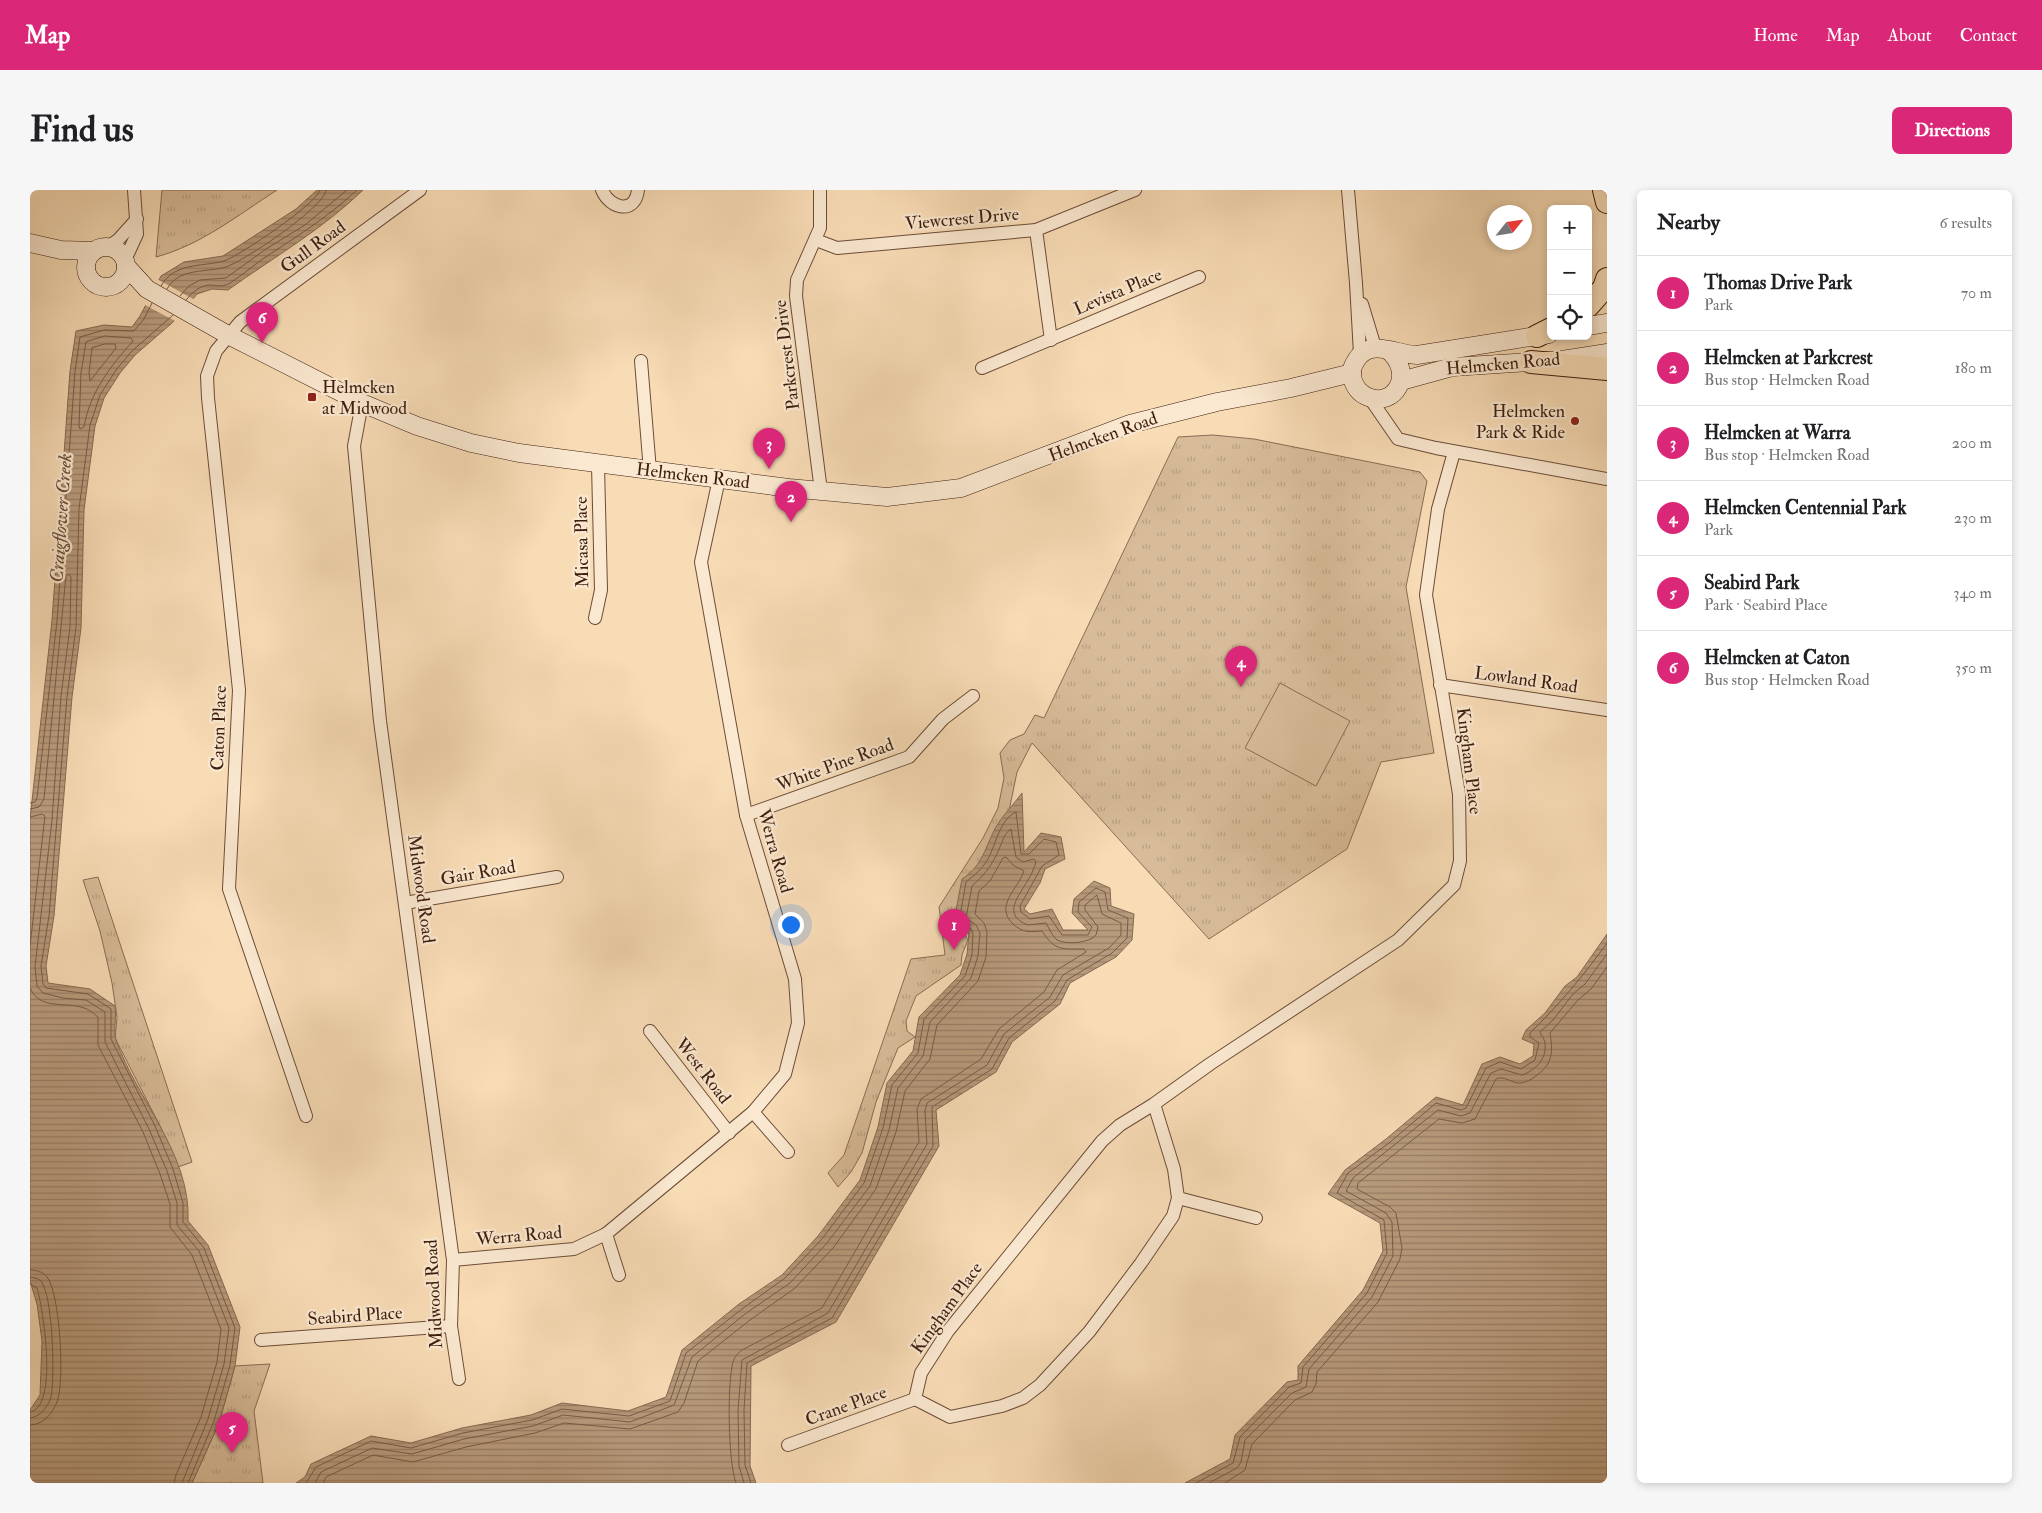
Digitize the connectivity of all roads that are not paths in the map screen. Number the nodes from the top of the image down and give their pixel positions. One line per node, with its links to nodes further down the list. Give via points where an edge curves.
1 (134, 190): 11 (street)
2 (420, 190): 27 (street, Gull Road)
3 (602, 190): 4 (street, via 614,206 631,204 637,198)
4 (638, 190)
5 (820, 190): 13 (street, Parkcrest Drive, via 820,228)
6 (1135, 190): 9 (street, Viewcrest Drive)
7 (1348, 190): 29 (street, via 1356,283)
8 (1604, 190): 10 (highway)
9 (1118, 194): 12 (street, Viewcrest Drive)
10 (1607, 202)
11 (137, 219): 15 (street, via 118,240); 17 (street, via 137,234)
12 (1036, 230): 13 (street, Viewcrest Drive, via 837,248); 28 (street, Levista Place)
13 (816, 240): 44 (street, Parkcrest Drive, via 797,280 796,296)
14 (30, 243): 16 (main road)
15 (100, 249): 16 (main road); 17 (main road, via 115,249); 18 (main road, via 86,266)
16 (61, 250): 18 (main road)
17 (126, 263): 21 (main road, via 125,274); 22 (main road, Helmcken Road)
18 (88, 274): 21 (main road, via 98,285)
19 (1199, 277): 28 (street, Levista Place)
20 (1607, 279): 23 (highway)
21 (112, 286): 22 (main road, Helmcken Road)
22 (147, 289): 27 (main road, Helmcken Road)
23 (1592, 302)
24 (1607, 322): 25 (main road)
25 (1592, 325)
26 (1546, 333): 29 (main road, Helmcken Road, via 1417,355)
27 (228, 334): 38 (main road, Helmcken Road); 55 (street, Caton Place, via 216,351 207,376 240,690 229,889)
28 (1051, 340): 33 (street, Levista Place)
29 (1374, 351): 35 (main road, via 1353,365); 36 (main road, via 1397,358 1402,369)
30 (1607, 353): 32 (main road, Helmcken Road)
31 (641, 361): 41 (street)
32 (1531, 362): 34 (highway); 36 (main road, Helmcken Road, via 1452,367)
33 (982, 368)
34 (1607, 369)
35 (1353, 379): 37 (main road, via 1357,390); 44 (main road, Helmcken Road, via 1217,402 1130,424 961,488 887,497)
36 (1401, 381): 37 (main road, via 1394,392)
37 (1375, 398): 39 (street, via 1398,438)
38 (362, 403): 40 (main road, Helmcken Road, via 417,426 471,443); 51 (street, Midwood Road, via 354,446 380,721)
39 (1454, 452): 43 (street); 46 (street, Kingham Place, via 1438,509 1426,596)
40 (598, 465): 41 (main road, Helmcken Road); 45 (street, Micasa Place, via 601,590)
41 (650, 471): 42 (main road, Helmcken Road)
42 (718, 479): 44 (main road, Helmcken Road); 49 (street, Werra Road, via 701,562)
43 (1607, 479)
44 (821, 491)
45 (595, 618)
46 (1440, 686): 48 (street, Lowland Road); 53 (street, Kingham Place, via 1459,794 1460,861 1454,885 1398,940)
47 (973, 696): 49 (street, White Pine Road, via 944,719 909,757)
48 (1607, 710)
49 (746, 815): 54 (street, Werra Road, via 795,979 798,1023 785,1074)
50 (556, 877): 51 (street, Gair Road)
51 (405, 903): 61 (street, Midwood Road)
52 (650, 1031): 56 (street, West Road)
53 (1154, 1104): 58 (street, via 1174,1169); 66 (street, Kingham Place, via 1120,1125 1090,1153 948,1331 921,1373)
54 (753, 1112): 56 (street, Werra Road); 57 (street)
55 (306, 1116)
56 (729, 1132): 60 (street, Werra Road)
57 (788, 1152)
58 (1178, 1198): 59 (street); 66 (street, via 1173,1216 1089,1332 1040,1386 1024,1398 1002,1406 950,1417)
59 (1256, 1218)
60 (606, 1234): 61 (street, Werra Road, via 574,1249); 62 (street)
61 (453, 1260): 63 (street, Midwood Road)
62 (619, 1275)
63 (451, 1326): 64 (street, Seabird Place); 65 (street, Midwood Road)
64 (261, 1340)
65 (459, 1379)
66 (915, 1398): 67 (street, Crane Place)
67 (788, 1446)

